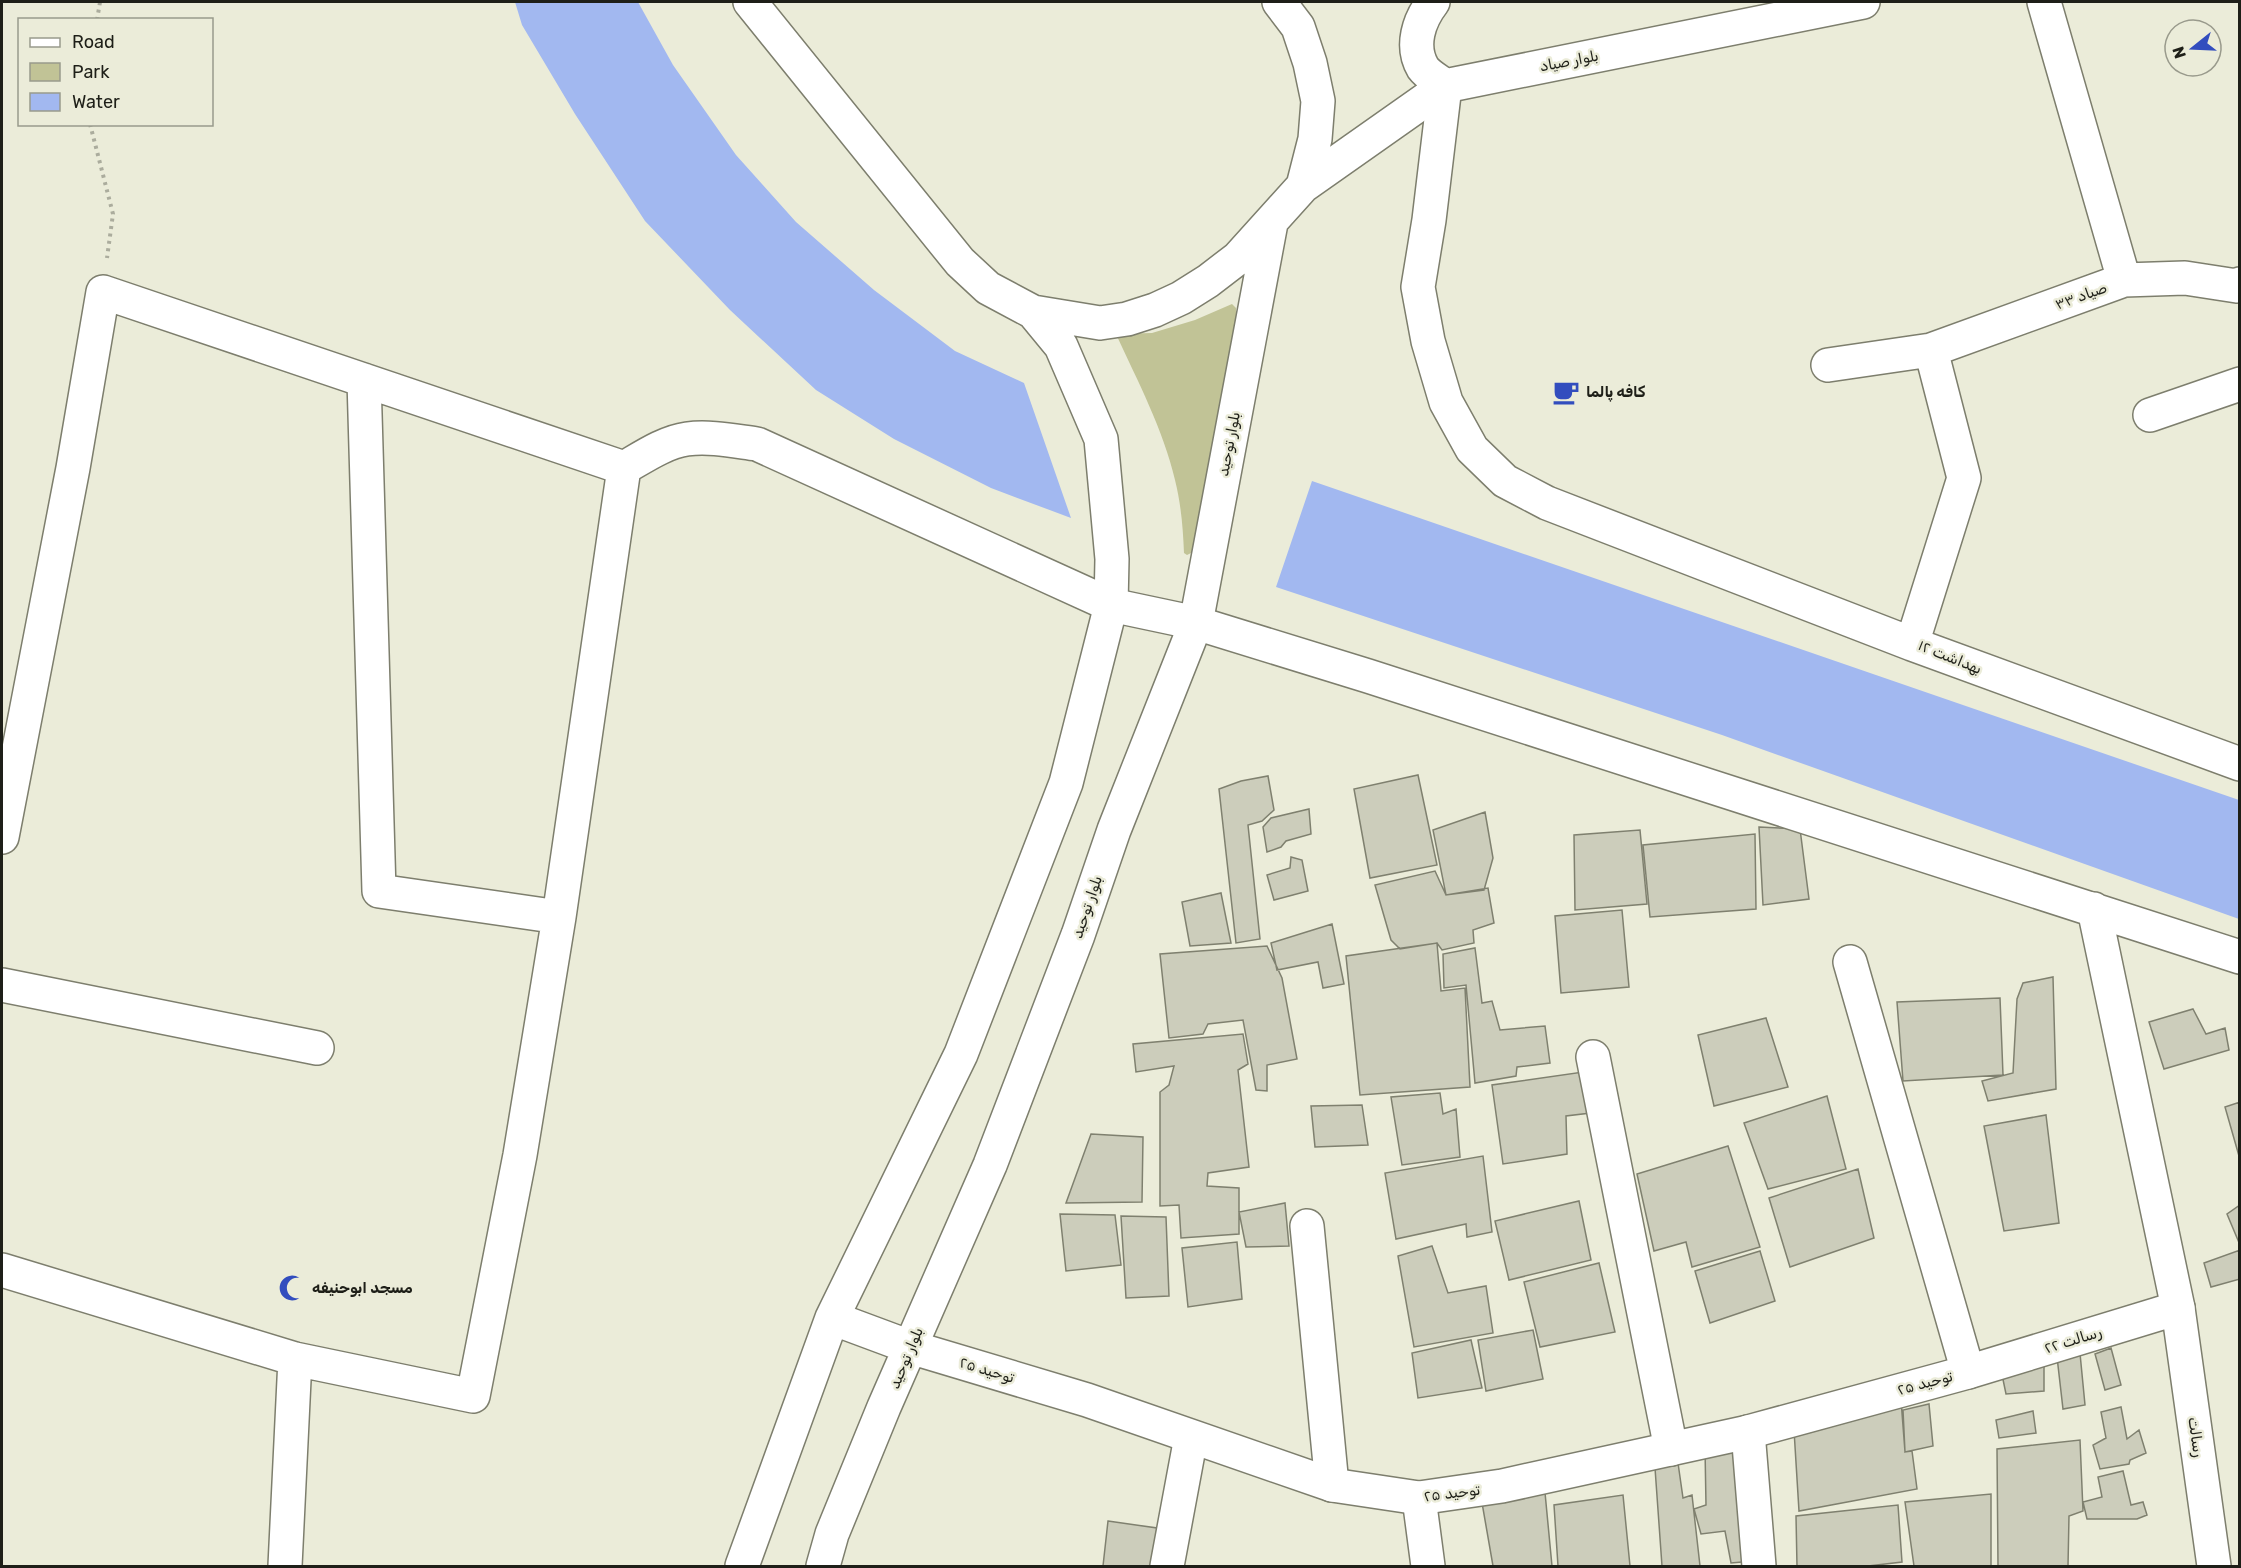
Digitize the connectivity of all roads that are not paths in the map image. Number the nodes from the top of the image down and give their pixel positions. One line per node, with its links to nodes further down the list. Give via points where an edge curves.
1 (750, 2): 11 (street, via 960,262 988,288)
2 (1279, 2): 7 (street, via 1298,27 1318,101 1316,139)
3 (1434, 2): 6 (street, via 1424,14 1415,41 1424,68)
4 (1863, 2): 6 (street, بلوار صیاد)
5 (2044, 2): 9 (street, صیاد ۳۳)
6 (1446, 86): 7 (street, بلوار صیاد); 20 (street, via 1418,287 1428,341 1446,402 1472,449 1505,481 1547,503)
7 (1303, 186): 8 (street)
8 (1271, 223): 11 (street, via 1238,258 1208,281 1155,310 1100,322); 19 (street, بلوار توحید)
9 (2124, 280): 10 (street, via 2185,278); 12 (street, صیاد ۳۳)
10 (2240, 284)
11 (1033, 312): 18 (street, via 1061,346 1101,439 1112,559)
12 (1931, 350): 13 (street, صیاد ۳۳); 20 (street, بهداشت ۱۲, via 1964,478)
13 (1828, 366)
14 (364, 380): 17 (street); 22 (street, via 103,292); 24 (street, via 379,891)
15 (2240, 384): 16 (street)
16 (2150, 415)
17 (624, 468): 18 (street, via 660,447 686,439 757,444); 24 (street)
18 (1111, 605): 19 (street); 33 (street, via 1066,783 965,1044)
19 (1196, 623): 23 (street); 34 (street, بلوار توحید, via 1114,830 990,1165)
20 (1912, 644): 21 (street, بهداشت ۱۲)
21 (2240, 764)
22 (2, 837)
23 (2094, 909): 25 (street); 32 (street, رسالت)
24 (559, 917): 35 (street, via 520,1155 473,1396)
25 (2240, 957)
26 (1850, 962): 36 (street)
27 (2, 985): 28 (street)
28 (317, 1048)
29 (1593, 1057): 39 (street)
30 (1307, 1226): 40 (street)
31 (2, 1270): 35 (street)
32 (2178, 1308): 36 (street, رسالت ۲۲); 48 (street, رسالت)
33 (832, 1318): 34 (street, توحید ۲۵); 43 (street)
34 (910, 1347): 38 (street, توحید ۲۵, via 1087,1400); 44 (street, بلوار توحید, via 832,1534)
35 (295, 1359): 42 (street)
36 (1968, 1372): 37 (street, توحید ۲۵)
37 (1748, 1432): 39 (street, توحید ۲۵); 47 (street)
38 (1191, 1437): 40 (street, توحید ۲۵); 45 (street)
39 (1671, 1449): 41 (street, توحید ۲۵, via 1502,1486)
40 (1332, 1485): 41 (street, توحید ۲۵)
41 (1419, 1498): 46 (street)
42 (285, 1566)
43 (742, 1566)
44 (823, 1566)
45 (1167, 1566)
46 (1428, 1566)
47 (1759, 1566)
48 (2214, 1566)

